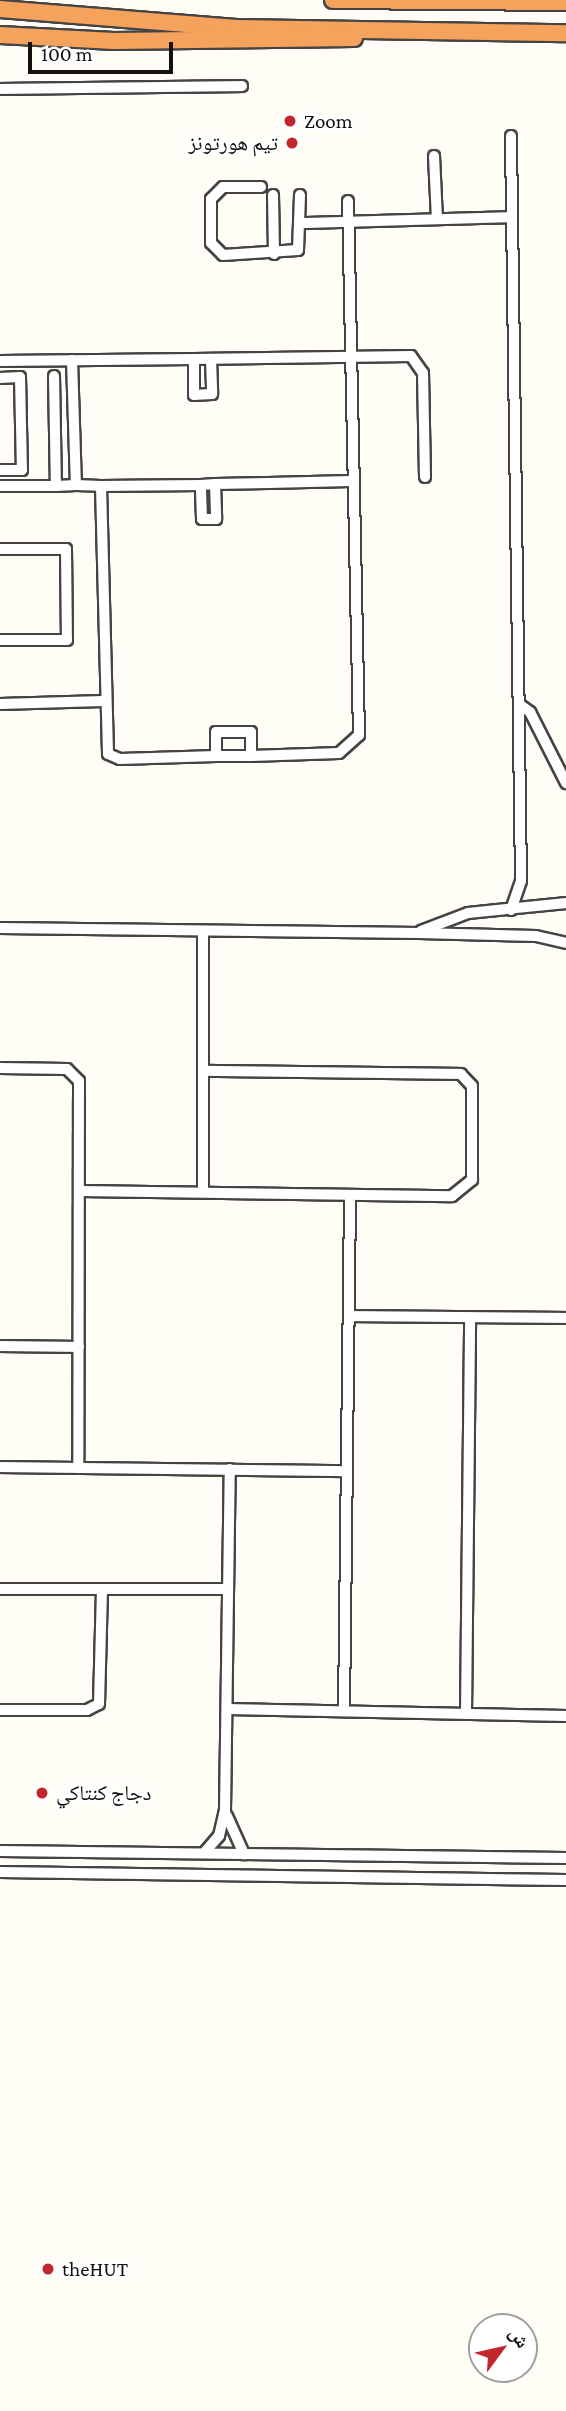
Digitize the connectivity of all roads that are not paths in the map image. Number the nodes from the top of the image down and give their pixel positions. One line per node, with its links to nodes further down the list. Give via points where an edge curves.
1 (333, 0): 2 (highway)
2 (566, 2)
3 (0, 9): 4 (highway, via 236,28)
4 (385, 31): 5 (highway, via 322,42); 6 (highway)
5 (0, 35)
6 (566, 35)
7 (242, 86): 8 (street)
8 (0, 89)
9 (511, 136): 15 (street)
10 (434, 156): 16 (street)
11 (261, 187): 19 (street, via 223,187 211,199 211,243 223,255)
12 (273, 195): 19 (street)
13 (300, 195): 18 (street)
14 (348, 201): 17 (street)
15 (511, 217): 16 (street); 44 (street)
16 (437, 219): 17 (street)
17 (349, 222): 18 (street); 20 (street)
18 (302, 223): 19 (street, via 298,250)
19 (274, 254)
20 (351, 355): 22 (street); 32 (street, via 401,353 419,363); 33 (street)
21 (194, 359): 22 (street); 22 (street, via 194,395 212,394); 23 (street)
22 (211, 359)
23 (72, 360): 25 (street); 27 (street)
24 (0, 361): 25 (street)
25 (50, 361): 26 (street)
26 (54, 376): 27 (street); 29 (street)
27 (76, 376): 30 (street)
28 (0, 377): 31 (street, via 20,377 22,470)
29 (55, 468): 30 (street); 38 (street)
30 (76, 469): 35 (street)
31 (0, 470)
32 (425, 477)
33 (351, 481): 34 (street); 46 (street, via 359,735 339,753)
34 (215, 484): 36 (street); 36 (street, via 216,519 202,519)
35 (76, 485): 38 (street); 39 (street)
36 (201, 485): 39 (street)
37 (0, 486): 38 (street)
38 (55, 486)
39 (101, 486): 42 (street)
40 (0, 549): 41 (street, via 66,549 67,627 67,640)
41 (0, 640)
42 (103, 701): 43 (street); 45 (street, via 104,744 113,758)
43 (0, 704)
44 (519, 704): 47 (street, via 530,712); 49 (street, via 521,881)
45 (216, 756): 46 (street); 46 (street, via 216,732 251,732)
46 (251, 756)
47 (566, 783)
48 (566, 903): 49 (street)
49 (511, 910): 52 (street, via 468,913)
50 (0, 928): 51 (street)
51 (203, 932): 52 (street); 55 (street)
52 (419, 933): 53 (street, via 536,936)
53 (566, 943)
54 (0, 1068): 56 (street, via 67,1069 78,1077)
55 (203, 1071): 57 (street); 58 (street, via 457,1073 468,1079 473,1175 467,1189 452,1196)
56 (80, 1191): 57 (street); 63 (street)
57 (203, 1192): 58 (street)
58 (350, 1195): 59 (street)
59 (349, 1316): 60 (street); 67 (street)
60 (470, 1317): 61 (street); 74 (street)
61 (566, 1318)
62 (0, 1346): 63 (street)
63 (79, 1347): 65 (street)
64 (0, 1467): 65 (street)
65 (78, 1468): 66 (street)
66 (230, 1469): 67 (street); 69 (street)
67 (347, 1471): 73 (street)
68 (0, 1589): 70 (street)
69 (228, 1589): 70 (street); 71 (street)
70 (102, 1590): 72 (street, via 99,1704 87,1710)
71 (227, 1709): 73 (street); 76 (street)
72 (0, 1710)
73 (344, 1712): 74 (street)
74 (466, 1714): 75 (street)
75 (566, 1716)
76 (225, 1810): 78 (street, via 219,1836); 79 (street)
77 (0, 1851): 78 (street)
78 (204, 1853): 79 (street)
79 (243, 1854): 80 (street)
80 (566, 1858)
81 (0, 1872): 82 (street)
82 (566, 1880)

